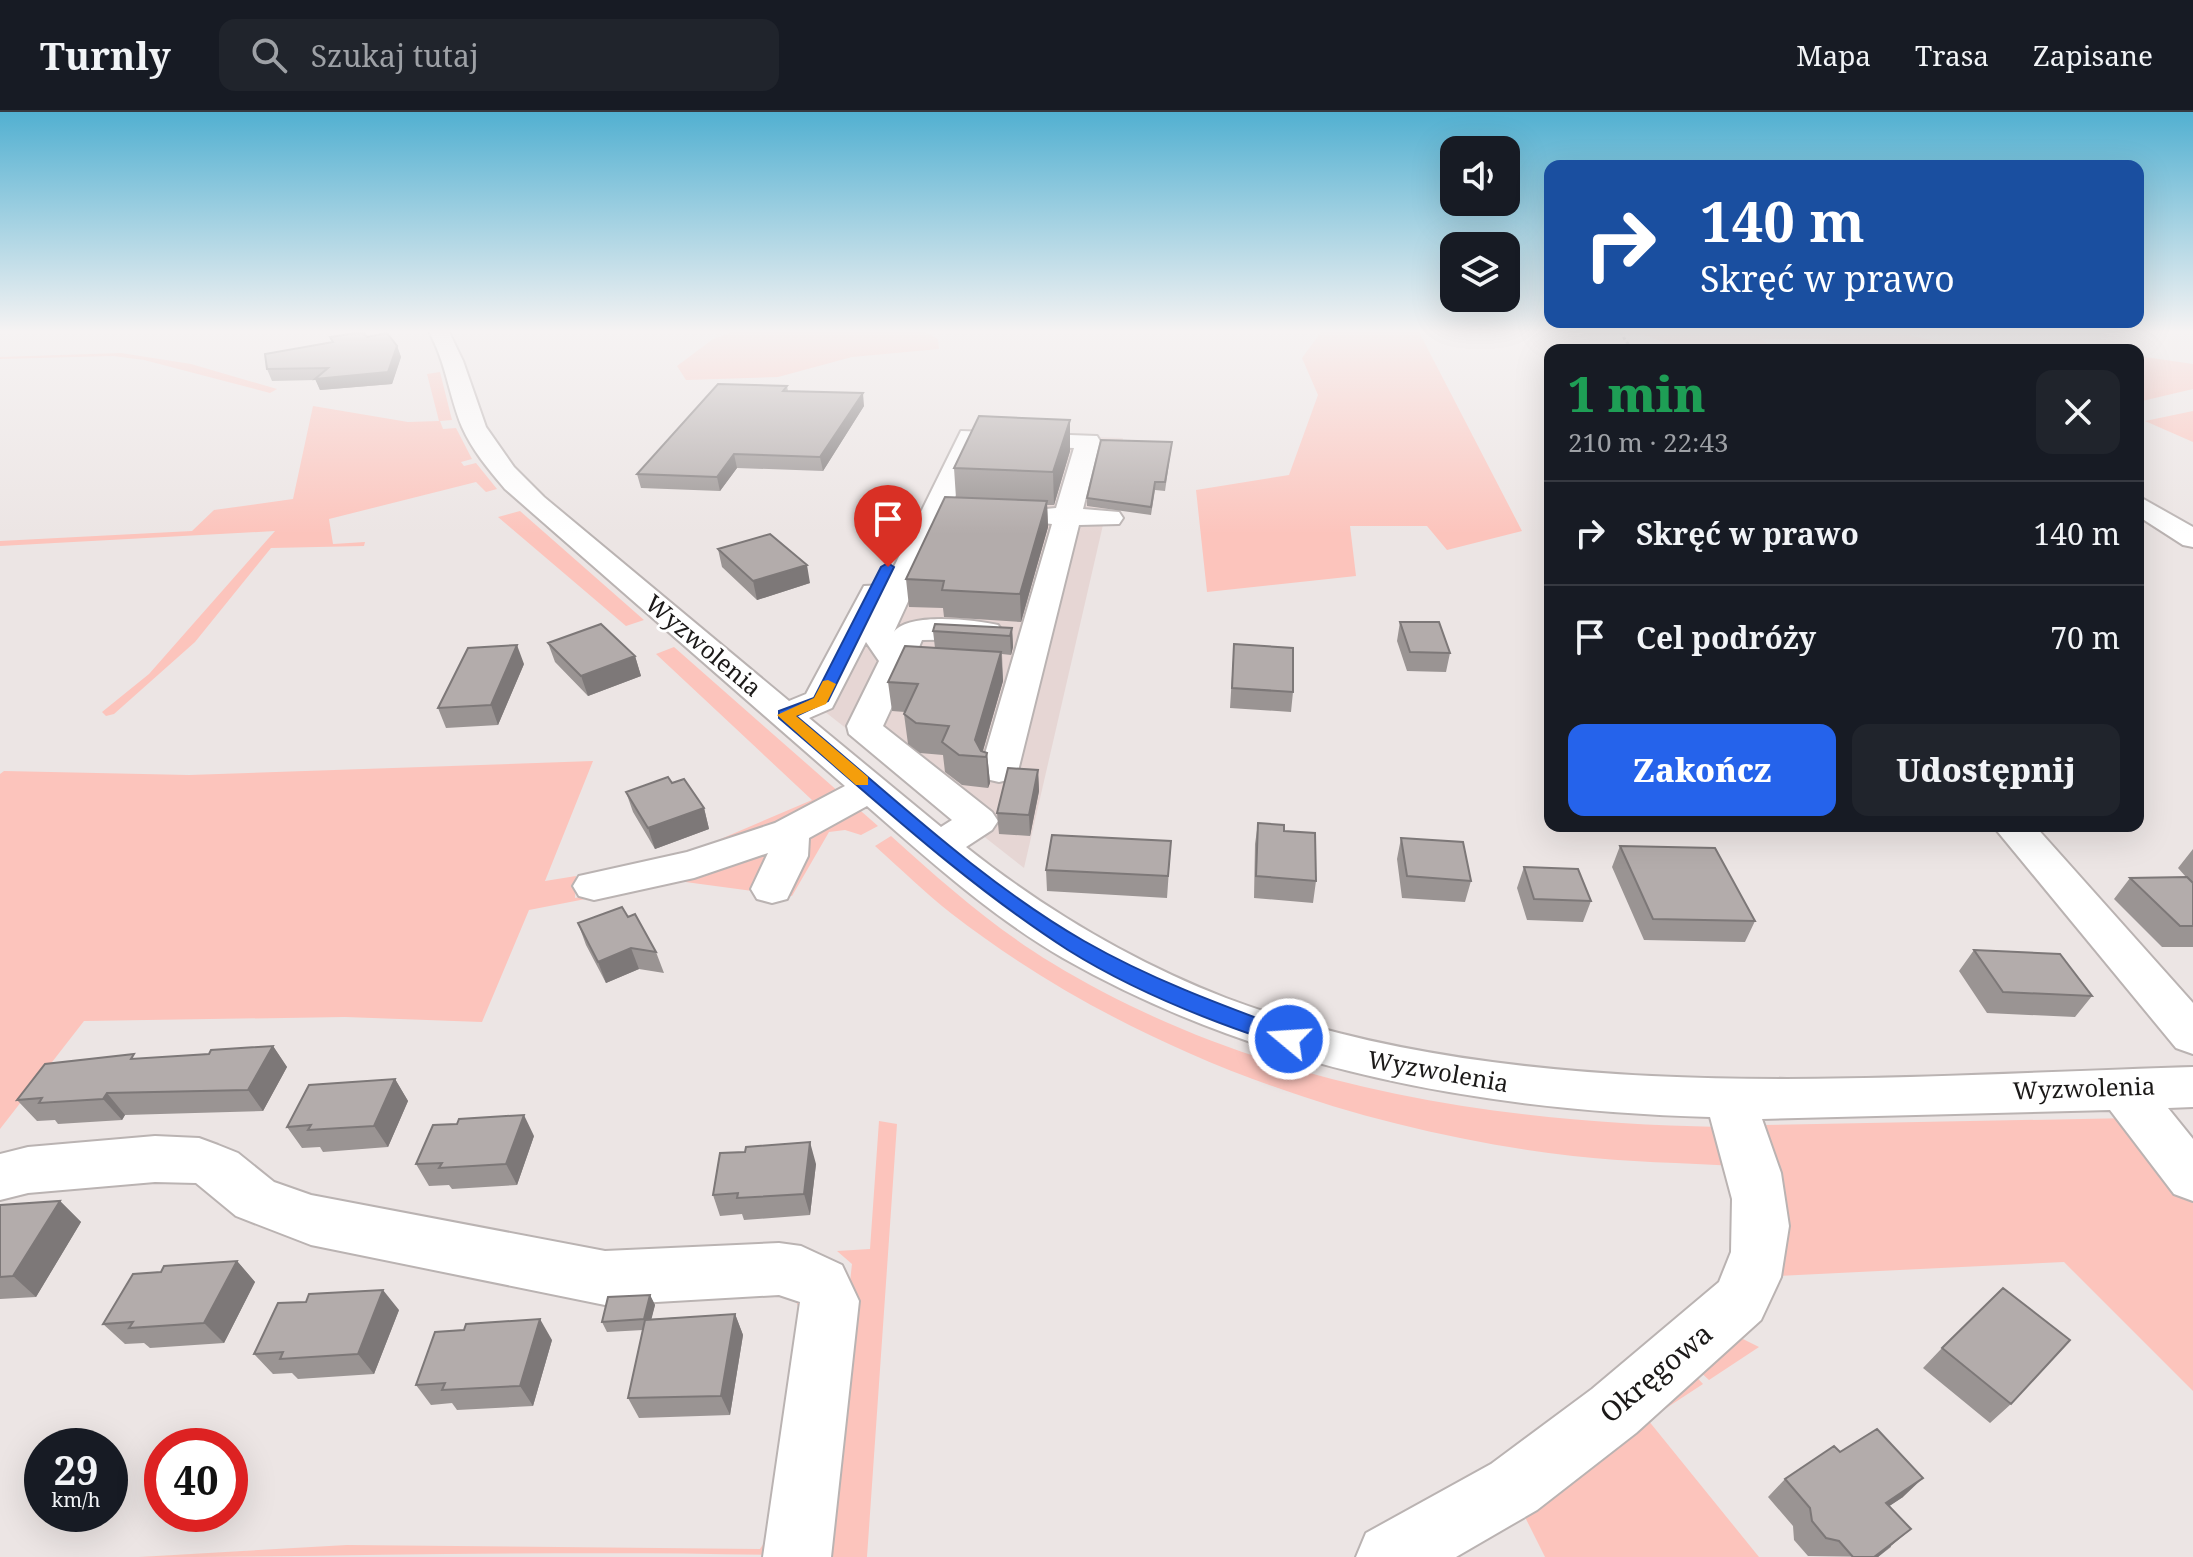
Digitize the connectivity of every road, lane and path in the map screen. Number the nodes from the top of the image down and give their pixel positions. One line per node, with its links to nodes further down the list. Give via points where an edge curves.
1 (465, 399): 14 (street, Wyzwolenia, via 487,450 513,482)
2 (955, 434): 14 (street)
3 (2144, 508): 8 (street)
4 (1109, 518): 6 (street)
5 (930, 524): 6 (street, via 1002,515); 6 (street, via 970,436 1088,441); 7 (street); 11 (street, via 877,635)
6 (1066, 529): 9 (street); 10 (street)
7 (970, 537)
8 (2193, 539)
9 (1031, 540)
10 (1035, 635): 11 (street, via 918,629 909,634); 12 (street)
11 (896, 661): 12 (street); 13 (street)
12 (1003, 668): 15 (street)
13 (875, 702): 14 (street); 19 (street, via 867,734 978,821)
14 (802, 708): 16 (street, Wyzwolenia)
15 (999, 771)
16 (871, 788): 17 (street); 19 (street, Wyzwolenia)
17 (789, 832): 20 (street, via 694,864); 21 (street, via 788,856)
18 (2018, 832): 22 (street)
19 (940, 846): 25 (street, Wyzwolenia, via 1077,946 1184,1000 1267,1032 1355,1057 1497,1084 1619,1095)
20 (594, 886)
21 (772, 889)
22 (2193, 1035)
23 (2193, 1087): 24 (street, Wyzwolenia)
24 (2122, 1088): 25 (street, Wyzwolenia); 27 (street)
25 (1727, 1097): 29 (street, Okręgowa, via 1752,1165 1761,1223 1754,1280 1740,1301 1614,1411 1514,1487)
26 (0, 1177): 28 (street, via 28,1170 178,1159 219,1169 255,1199 311,1220 592,1275 629,1279 779,1269 814,1277 830,1301)
27 (2193, 1178)
28 (797, 1557)
29 (1390, 1557)

